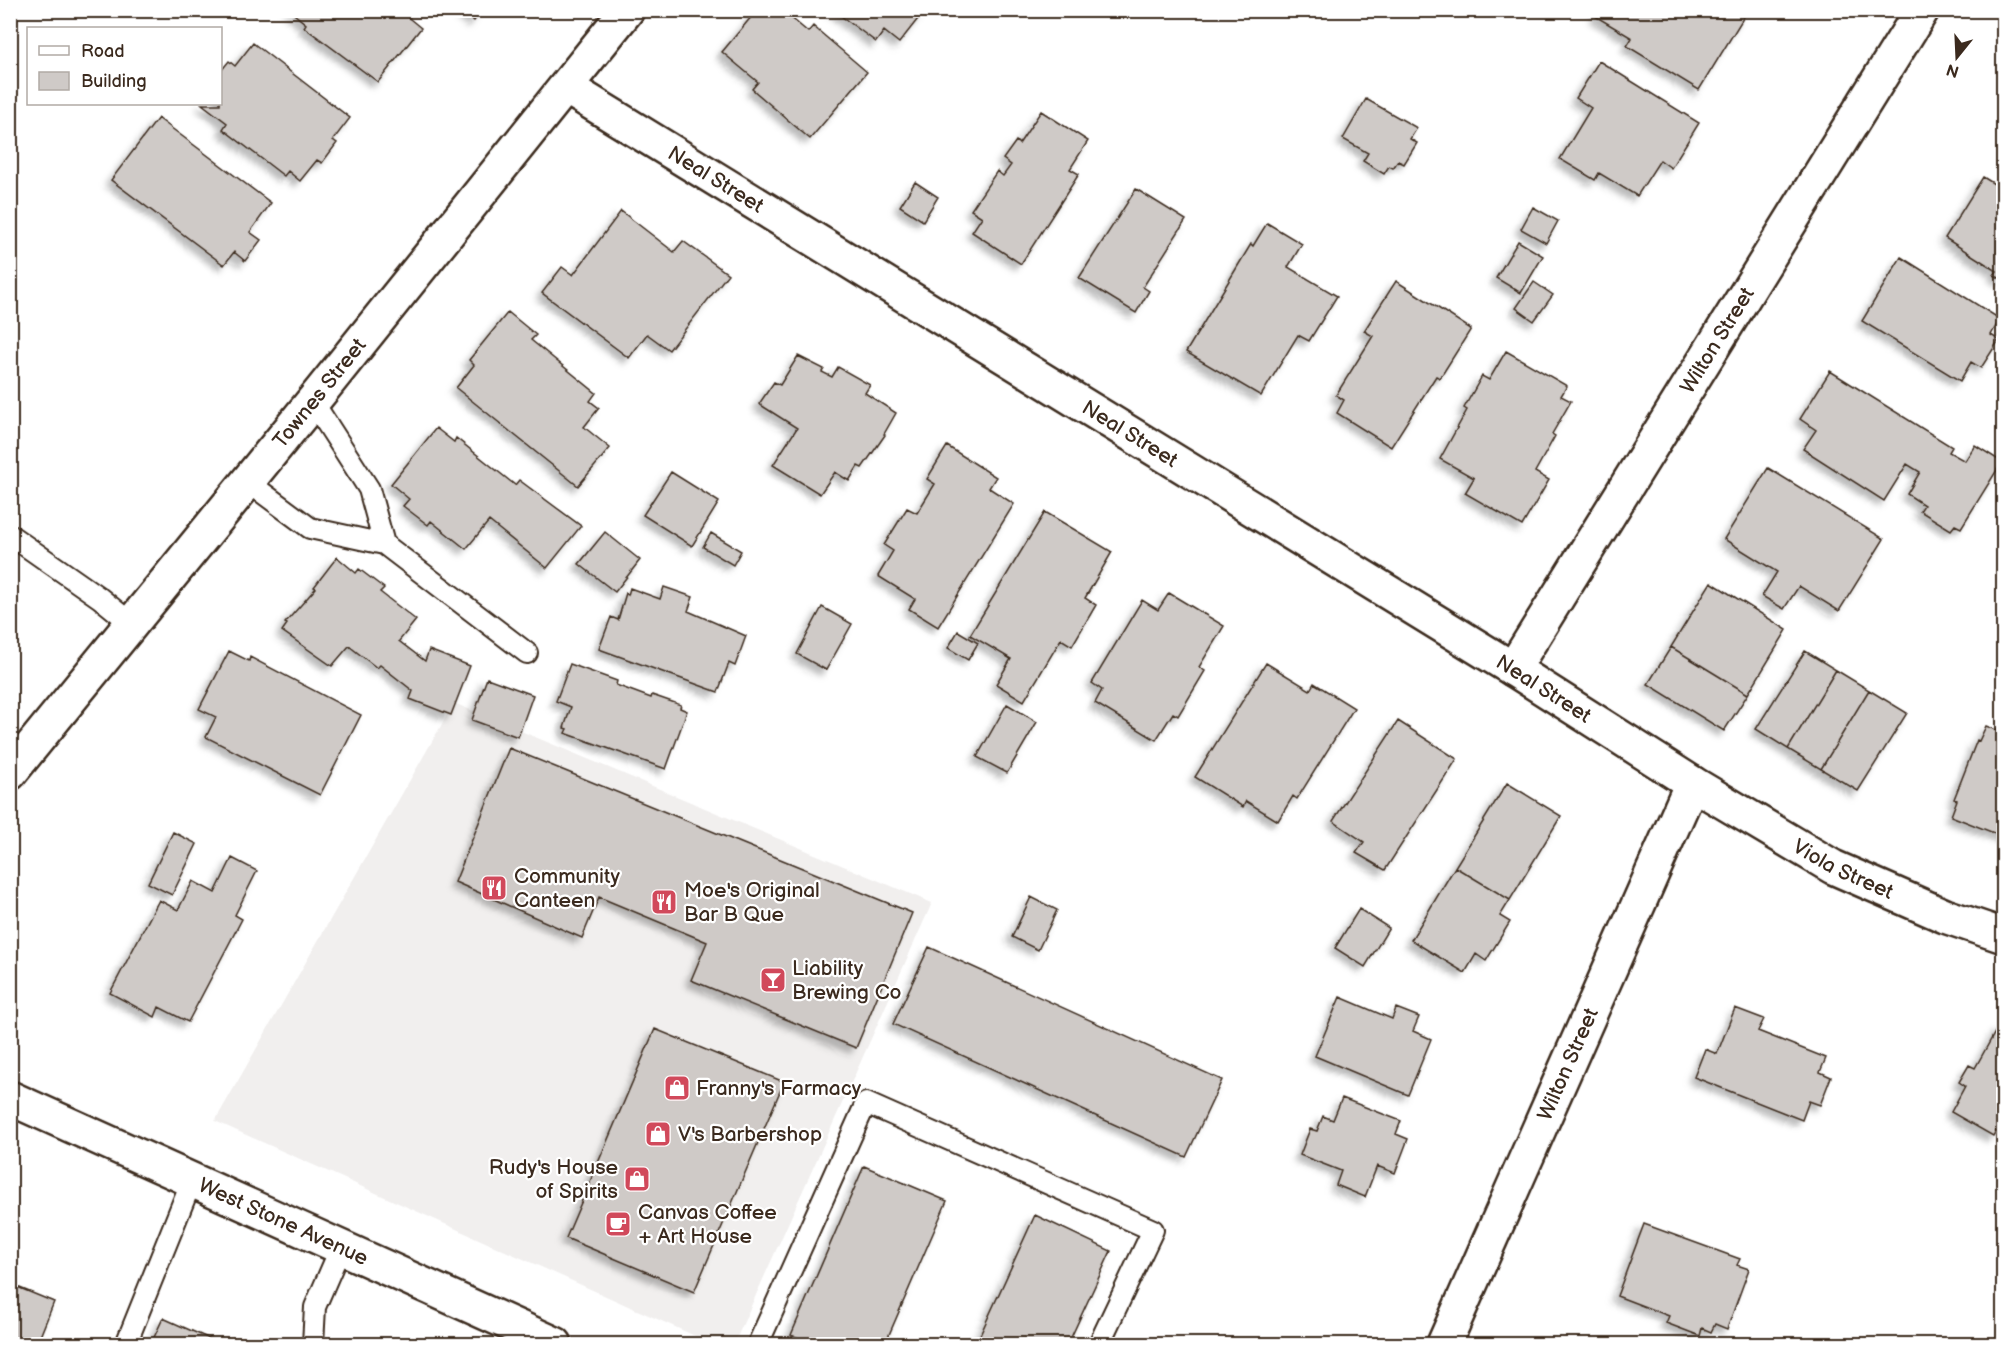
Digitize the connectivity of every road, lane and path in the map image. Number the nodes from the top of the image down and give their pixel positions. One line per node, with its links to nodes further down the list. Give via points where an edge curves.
1 (627, 10): 3 (main road, Townes Street)
2 (1922, 10): 10 (main road, Wilton Street)
3 (566, 87): 4 (main road, Townes Street); 10 (main road, Neal Street)
4 (313, 402): 5 (main road, Townes Street); 7 (lane, via 369,489)
5 (248, 482): 7 (lane, via 310,528); 8 (main road, Townes Street)
6 (10, 535): 8 (lane)
7 (384, 544): 9 (lane)
8 (132, 624): 11 (main road, Townes Street)
9 (527, 653)
10 (1513, 669): 12 (main road, Neal Street)
11 (10, 773)
12 (1692, 783): 13 (main road, Viola Street, via 1833,867 1945,916); 22 (main road, Wilton Street)
13 (2004, 936)
14 (10, 1098): 15 (main road, West Stone Avenue)
15 (192, 1180): 16 (main road, West Stone Avenue); 17 (lane)
16 (340, 1247): 18 (lane, via 315,1307); 19 (main road, West Stone Avenue)
17 (126, 1344)
18 (313, 1344)
19 (555, 1344)
20 (758, 1344): 21 (lane, via 866,1104 1153,1230)
21 (1100, 1344)
22 (1444, 1344)

